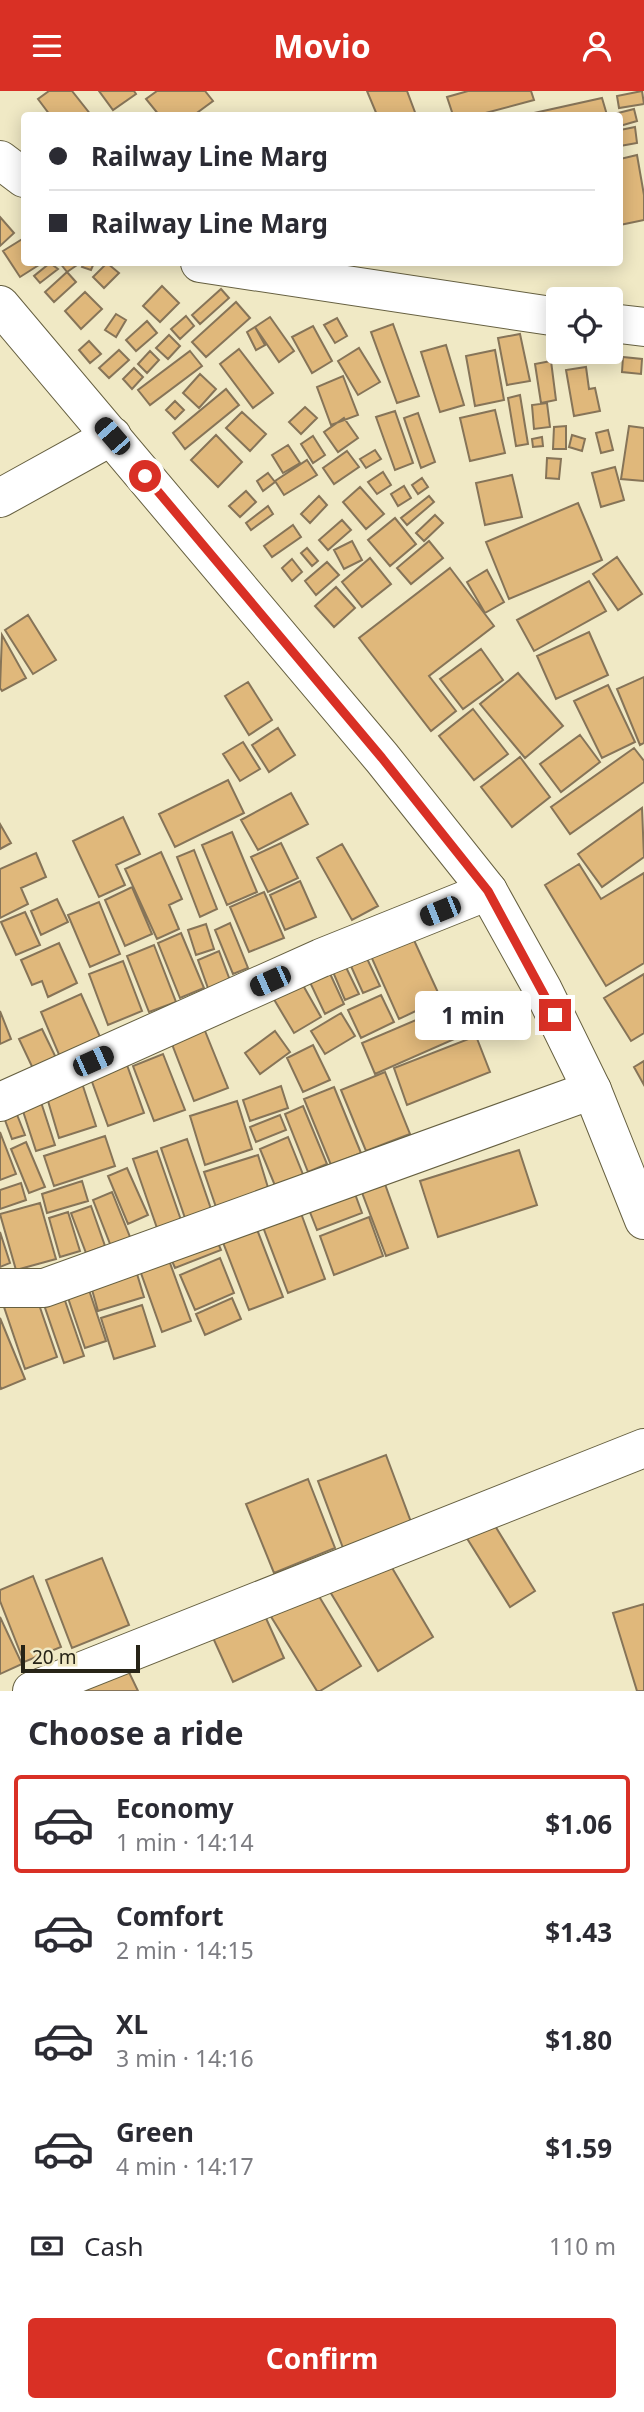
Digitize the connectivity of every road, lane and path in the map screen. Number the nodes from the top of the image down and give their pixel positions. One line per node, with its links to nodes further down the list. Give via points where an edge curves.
1 (0, 160): 2 (street)
2 (21, 176)
3 (220, 266): 5 (street)
4 (0, 305): 8 (street)
5 (546, 315)
6 (623, 324): 7 (street)
7 (644, 327)
8 (112, 436): 9 (street); 10 (street)
9 (0, 498)
10 (488, 891): 11 (street); 12 (street, via 321,958)
11 (592, 1090): 13 (street); 14 (street, via 44,1288)
12 (0, 1103)
13 (644, 1220)
14 (0, 1288)
15 (644, 1448): 16 (street)
16 (32, 1691)

